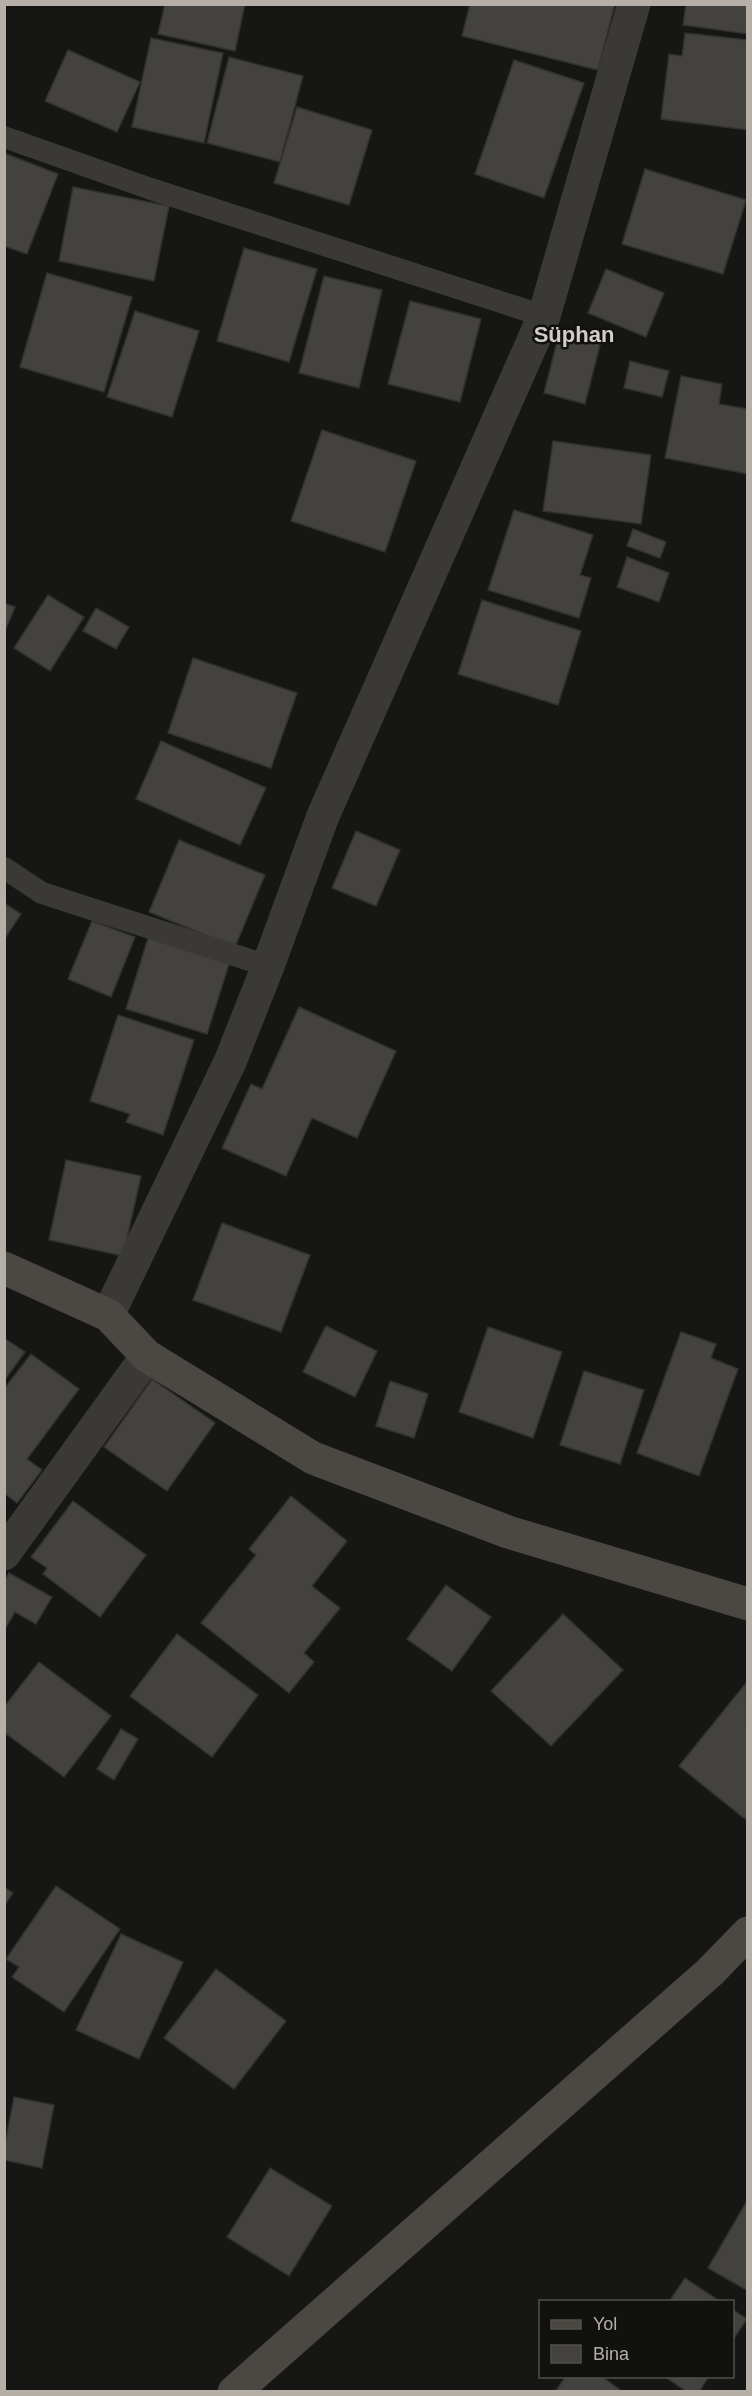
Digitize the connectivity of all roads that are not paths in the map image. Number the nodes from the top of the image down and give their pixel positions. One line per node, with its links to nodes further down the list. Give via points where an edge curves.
1 (634, 4): 3 (street)
2 (4, 137): 3 (lane, via 151,189)
3 (544, 316): 5 (street, via 323,816)
4 (4, 868): 5 (lane, via 42,893)
5 (268, 966): 7 (street, via 230,1062)
6 (4, 1268): 7 (street)
7 (108, 1315): 8 (street)
8 (147, 1356): 9 (street); 10 (street, via 314,1458 508,1532)
9 (4, 1554)
10 (747, 1604)
11 (747, 1934): 12 (street, via 701,1980)
12 (234, 2391)

